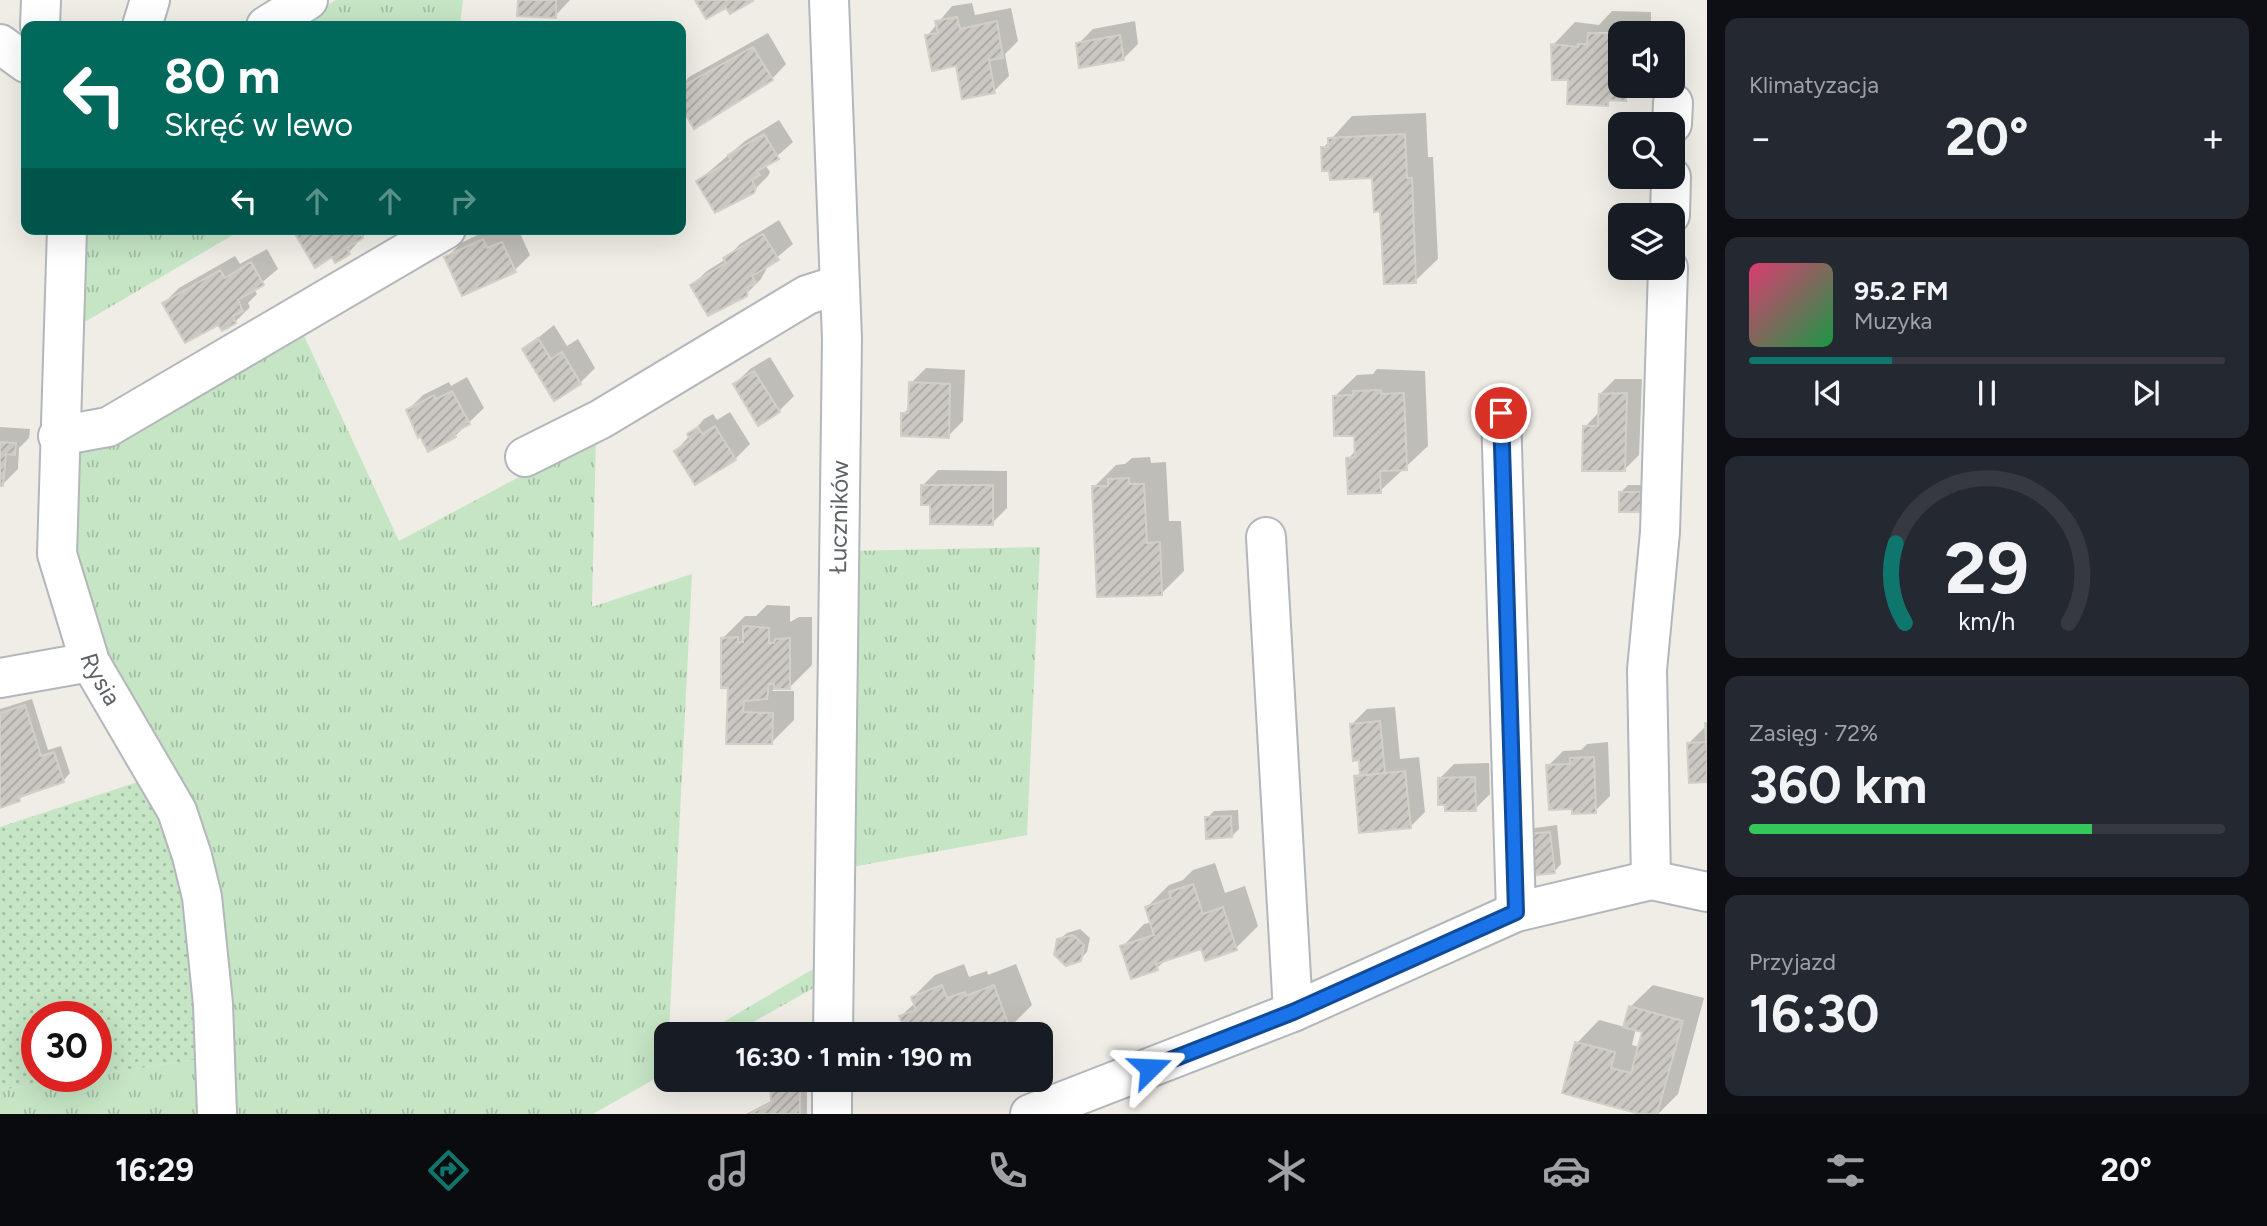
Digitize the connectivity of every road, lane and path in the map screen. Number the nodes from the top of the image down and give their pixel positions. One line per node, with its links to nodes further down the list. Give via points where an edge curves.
1 (41, 0): 5 (street)
2 (150, 0): 6 (street)
3 (308, 0): 7 (street)
4 (829, 0): 13 (street, Łuczników)
5 (40, 21)
6 (144, 21)
7 (274, 21)
8 (0, 44): 9 (street)
9 (21, 59)
10 (67, 235): 15 (street, Rysia)
11 (436, 235): 15 (street, via 108,427)
12 (1668, 280): 20 (street, via 1660,532 1647,670)
13 (838, 285): 16 (street, via 807,295 601,419); 24 (street, Łuczników, via 842,338)
14 (1501, 413): 22 (street)
15 (58, 436): 18 (street, Rysia, via 57,554)
16 (525, 457)
17 (1266, 537): 23 (street)
18 (90, 662): 19 (street); 26 (street, Rysia, via 177,811 192,856 202,897 213,1004)
19 (0, 678)
20 (1651, 880): 21 (street); 22 (street)
21 (1707, 892)
22 (1516, 912): 23 (street)
23 (1293, 1012): 28 (street)
24 (833, 1022)
25 (832, 1092): 27 (street)
26 (217, 1114)
27 (832, 1114)
28 (1030, 1114)

